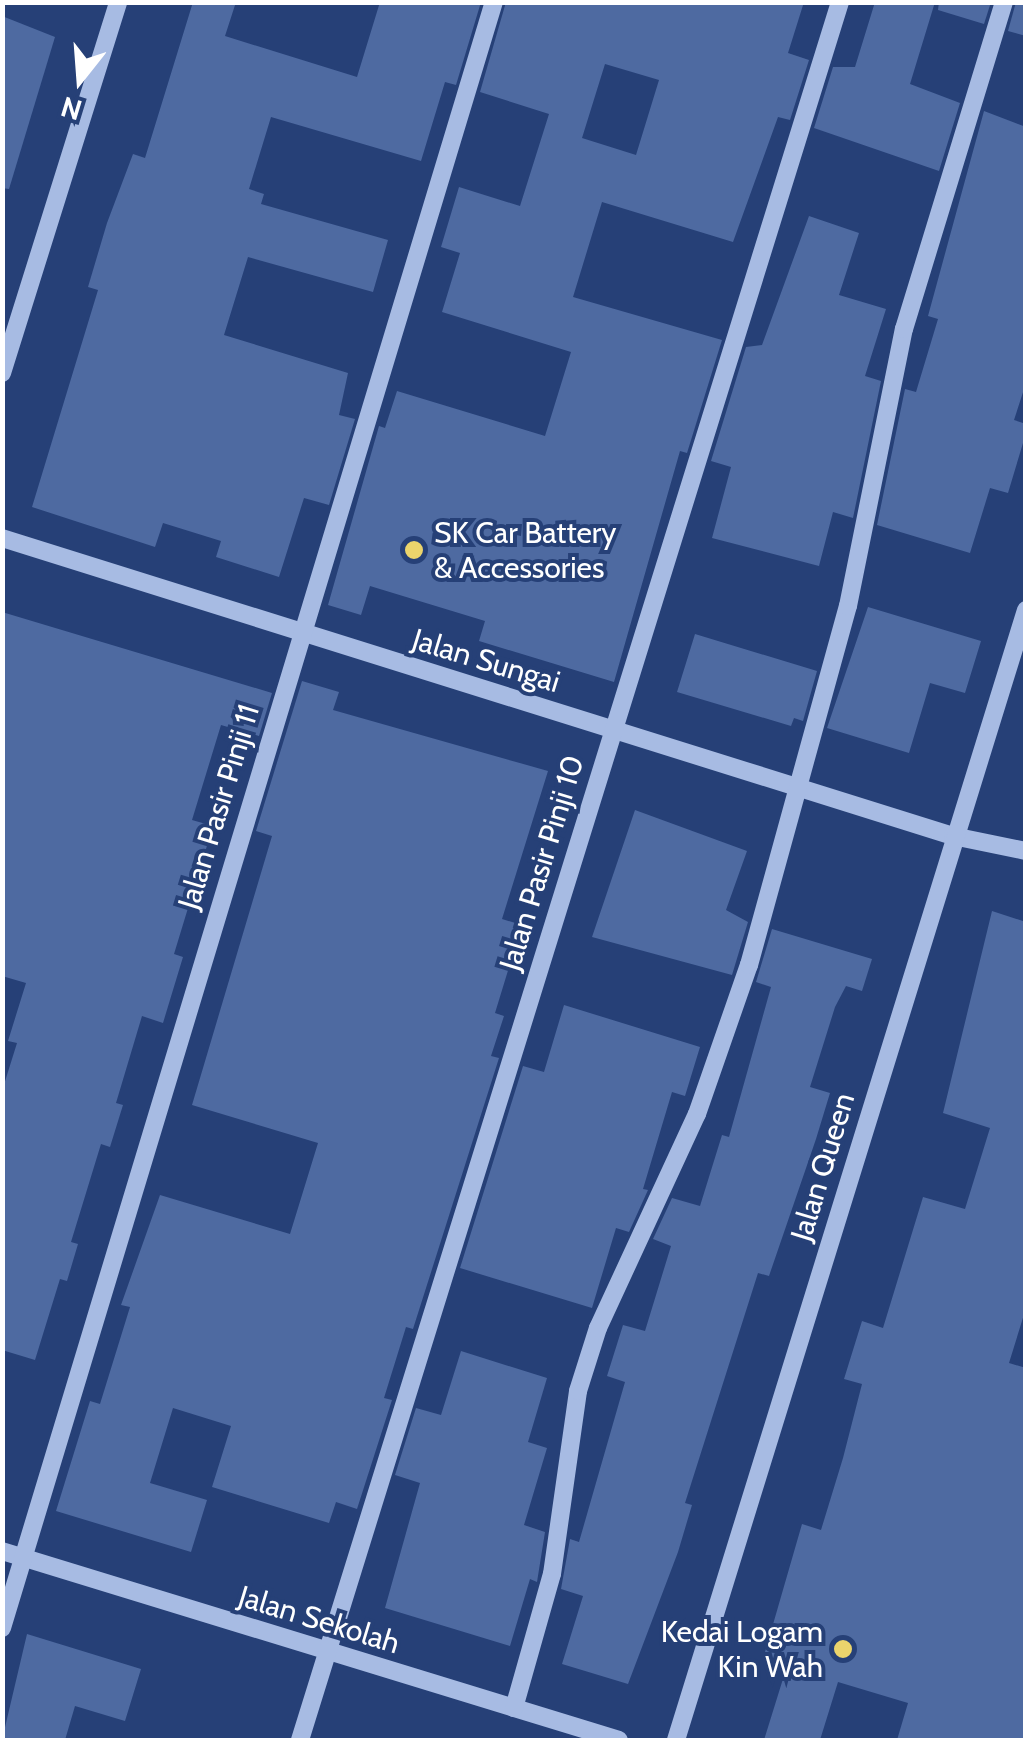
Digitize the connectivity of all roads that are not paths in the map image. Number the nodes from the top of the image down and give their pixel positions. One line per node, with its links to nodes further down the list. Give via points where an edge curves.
1 (118, 2): 5 (street)
2 (494, 2): 8 (street, Jalan Pasir Pinji 11)
3 (840, 2): 9 (street, Jalan Pasir Pinji 10)
4 (1004, 2): 10 (street, via 904,330 848,606)
5 (2, 373)
6 (2, 538): 8 (street, Jalan Sungai)
7 (1026, 610): 11 (street, Jalan Queen)
8 (300, 631): 9 (street, Jalan Sungai); 14 (street, Jalan Pasir Pinji 11)
9 (612, 729): 10 (street, Jalan Sungai); 16 (street, Jalan Pasir Pinji 10)
10 (802, 790): 11 (street, Jalan Sungai); 17 (street, via 697,1114 598,1328 578,1391 552,1574)
11 (954, 836): 12 (street, Jalan Sungai); 20 (street, Jalan Queen)
12 (1026, 851)
13 (2, 1552): 14 (street, Jalan Sekolah)
14 (24, 1558): 15 (street, Jalan Pasir Pinji 11); 16 (street, Jalan Sekolah)
15 (2, 1628)
16 (327, 1651): 17 (street, Jalan Sekolah); 18 (street, Jalan Pasir Pinji 10)
17 (514, 1708): 19 (street, Jalan Sekolah)
18 (300, 1740)
19 (619, 1740)
20 (676, 1740)

